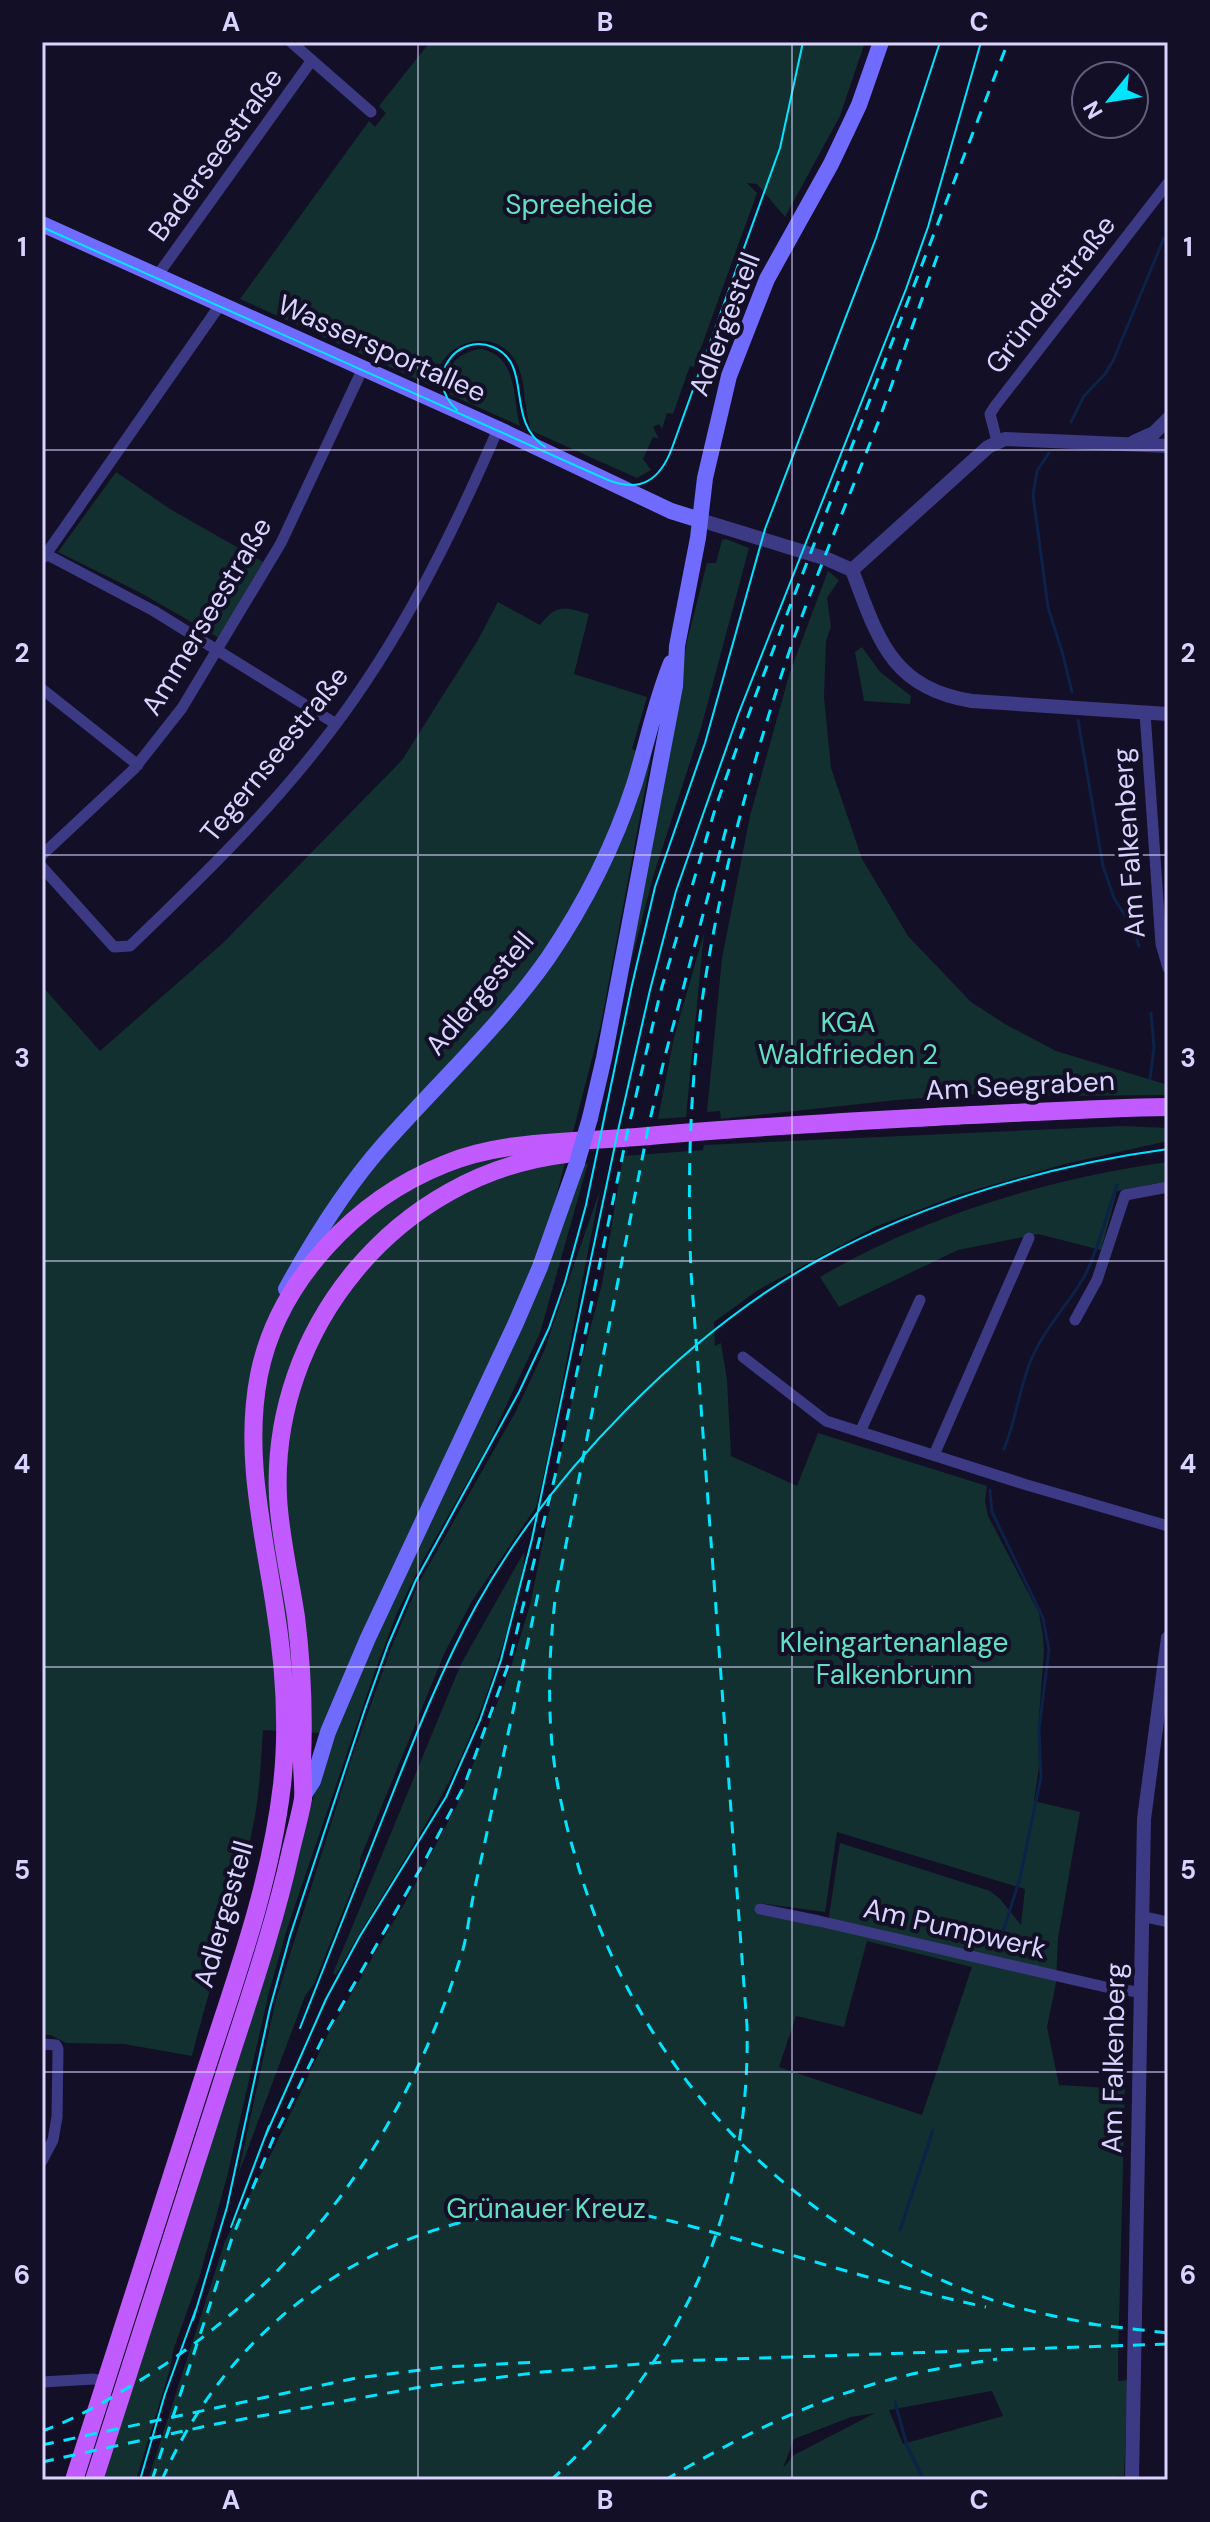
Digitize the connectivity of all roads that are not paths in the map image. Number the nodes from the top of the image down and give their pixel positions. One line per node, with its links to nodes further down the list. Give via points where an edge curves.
1 (291, 42): 3 (street)
2 (881, 42): 15 (main road, Adlergestell, via 859,105 767,279 739,348 711,445)
3 (312, 60): 4 (street); 7 (street, Baderseestraße)
4 (371, 112)
5 (1168, 183): 12 (street, Gründerstraße, via 995,406 990,414)
6 (42, 225): 7 (main road, Wassersportallee)
7 (157, 276): 8 (main road, Wassersportallee)
8 (220, 305): 9 (main road, Wassersportallee); 16 (street)
9 (363, 368): 11 (main road, Wassersportallee); 19 (street, Ammerseestraße, via 281,543)
10 (1168, 419): 13 (street, via 1154,433)
11 (498, 429): 15 (main road, Wassersportallee); 23 (street, Tegernseestraße, via 435,566)
12 (997, 441): 13 (street); 17 (street)
13 (1130, 443): 14 (street)
14 (1168, 446)
15 (700, 520): 17 (street); 18 (main road, Adlergestell)
16 (43, 555): 19 (street)
17 (852, 570): 21 (street, via 883,647 913,678 944,697)
18 (677, 646): 35 (main road, Adlergestell, via 625,810 569,925 487,1033 345,1193 284,1293); 42 (main road, Adlergestell, bridge, via 675,686 607,1044 577,1163 515,1325 368,1638)
19 (218, 650): 23 (street); 24 (street, Ammerseestraße, via 177,716)
20 (42, 689): 24 (street)
21 (1145, 713): 22 (street); 27 (street, Am Falkenberg, via 1161,944)
22 (1168, 714)
23 (336, 724): 26 (street, Tegernseestraße, via 201,879 130,946 114,947)
24 (138, 765): 25 (street, Ammerseestraße)
25 (42, 855)
26 (42, 867)
27 (1168, 968)
28 (1168, 1107): 30 (main road, Am Seegraben)
29 (1168, 1120): 30 (main road, Am Seegraben)
30 (875, 1126): 35 (main road, Adlergestell, via 724,1129 531,1145 450,1161 414,1177 346,1225 299,1283); 42 (main road, Adlergestell, via 537,1158 441,1196 362,1260 333,1297 305,1350 278,1455 278,1498 303,1683)
31 (1168, 1187): 34 (street, via 1125,1195 1097,1280)
32 (1029, 1238): 38 (street)
33 (920, 1300): 37 (street)
34 (1075, 1320)
35 (267, 1344): 48 (main road, Adlergestell, via 252,1442 283,1664 283,1781 273,1846)
36 (743, 1357): 37 (street, via 826,1421)
37 (860, 1432): 38 (street)
38 (934, 1455): 39 (street)
39 (1168, 1526)
40 (1168, 1638): 41 (street, Am Falkenberg)
41 (1162, 1726): 44 (street, Am Falkenberg, via 1144,1819)
42 (304, 1795): 48 (main road, Adlergestell, via 271,1930)
43 (760, 1909): 46 (street, Am Pumpwerk)
44 (1141, 1916): 45 (street); 46 (street, Am Falkenberg)
45 (1168, 1922)
46 (1140, 1992): 54 (street, Am Falkenberg)
47 (42, 2044): 49 (street, via 58,2049 57,2117)
48 (202, 2113): 51 (main road, Adlergestell); 53 (main road, Adlergestell)
49 (42, 2161)
50 (42, 2382): 51 (street)
51 (106, 2382): 52 (main road, Adlergestell)
52 (74, 2480)
53 (94, 2480)
54 (1132, 2480)

